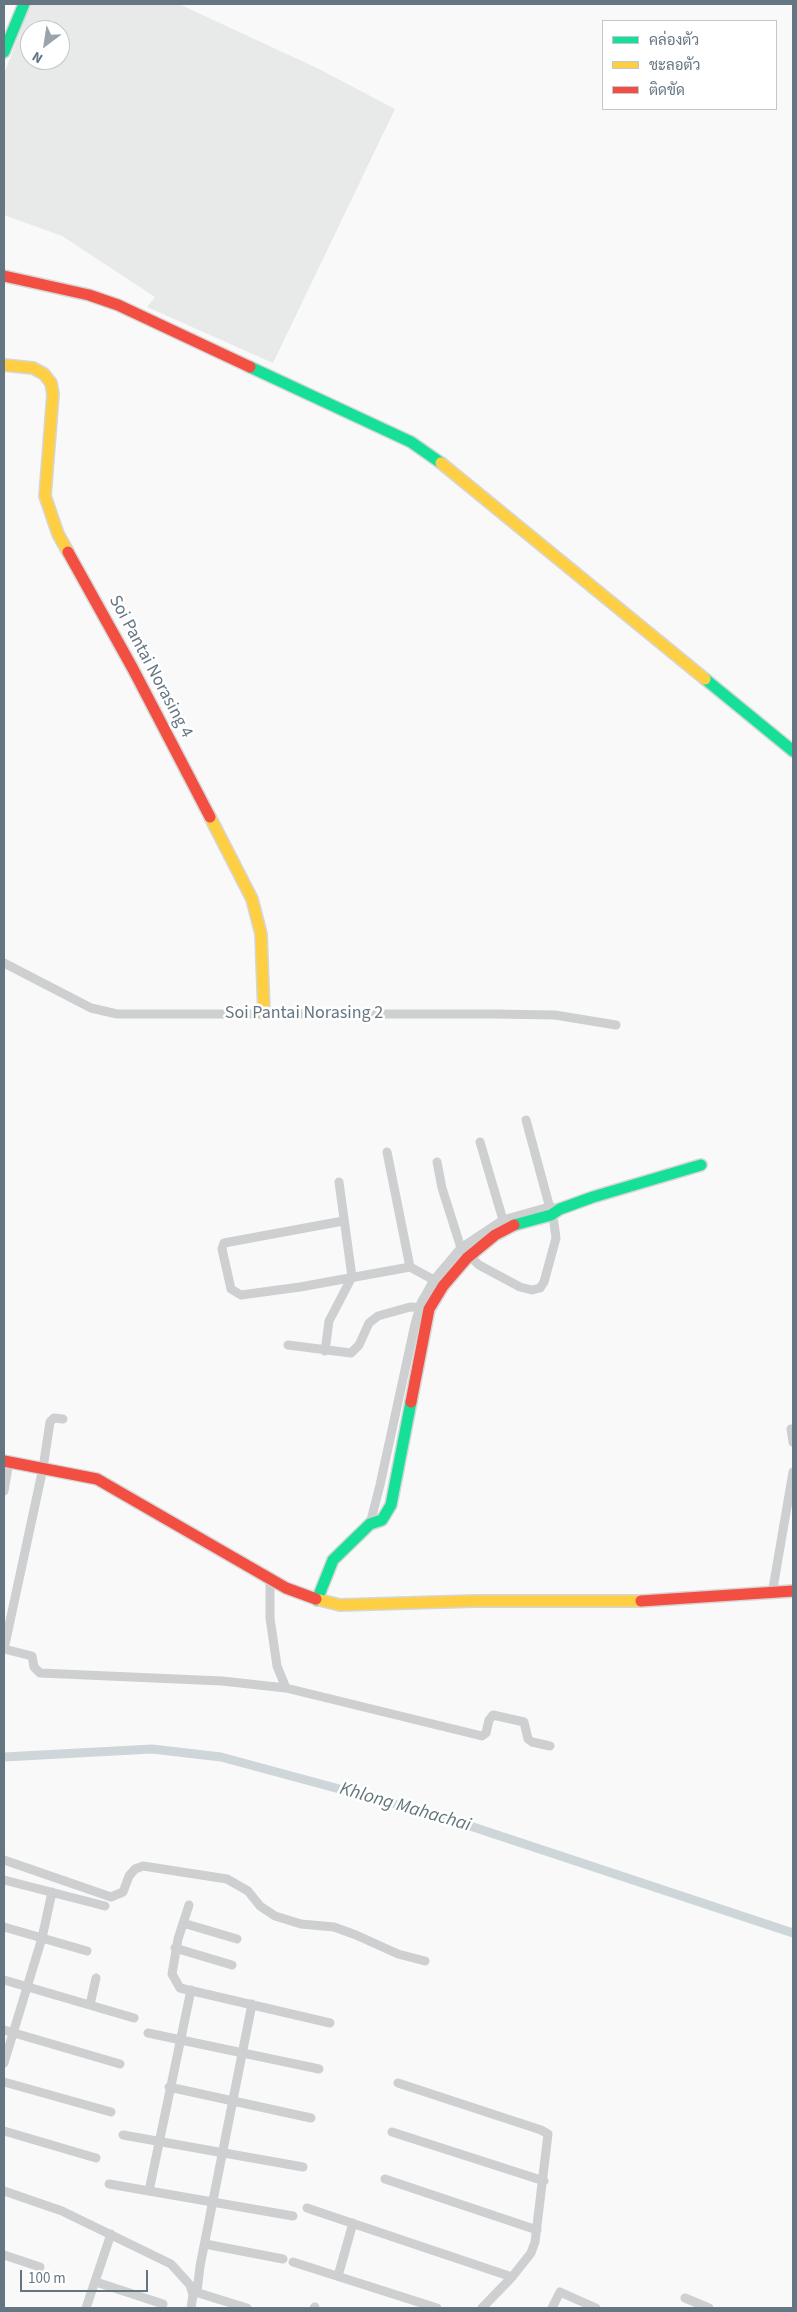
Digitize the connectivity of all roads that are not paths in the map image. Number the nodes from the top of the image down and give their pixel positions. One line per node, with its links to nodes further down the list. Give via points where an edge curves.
1 (24, 4): 2 (street)
2 (4, 52)
3 (4, 276): 5 (street, via 89,295 118,305 411,442 434,457)
4 (4, 365): 7 (street, Soi Pantai Norasing 4, via 33,368 51,383 54,394 45,496 49,512 252,900 262,944)
5 (793, 751)
6 (4, 963): 7 (street, Soi Pantai Norasing 2, via 104,1012)
7 (264, 1013): 8 (street, Soi Pantai Norasing 2, via 555,1015)
8 (616, 1025)
9 (526, 1120): 15 (street)
10 (480, 1142): 16 (street)
11 (387, 1152): 19 (street)
12 (437, 1162): 18 (street, via 442,1188)
13 (701, 1165): 15 (street)
14 (339, 1182): 17 (street)
15 (554, 1210): 16 (street); 18 (street, via 515,1225); 18 (street, via 556,1238 540,1288 520,1287 479,1265)
16 (503, 1220): 18 (street)
17 (343, 1221): 20 (street); 20 (street, via 224,1243 222,1249 231,1289 240,1295)
18 (465, 1252): 21 (street); 22 (street)
19 (410, 1267): 20 (street); 21 (street)
20 (352, 1277): 24 (street, via 330,1321)
21 (434, 1280): 22 (street)
22 (425, 1308): 24 (street, via 410,1306 378,1316 369,1323 359,1345 351,1353); 32 (street); 32 (street, via 391,1505 382,1520)
23 (288, 1345): 24 (street)
24 (325, 1351)
25 (64, 1419): 29 (street, via 54,1418 50,1422)
26 (791, 1429): 27 (street)
27 (793, 1442)
28 (7, 1462): 29 (street); 31 (street)
29 (43, 1468): 33 (street, via 85,1475 110,1485); 37 (street)
30 (793, 1472): 35 (street)
31 (4, 1491)
32 (370, 1524): 36 (street, via 334,1560)
33 (270, 1579): 36 (street); 38 (street, via 270,1618 275,1656)
34 (793, 1591): 35 (street)
35 (772, 1594): 36 (street, via 656,1601 475,1601 355,1606)
36 (317, 1600)
37 (4, 1649): 38 (street, via 32,1656 34,1667 40,1673 222,1680)
38 (286, 1688): 39 (street, via 482,1736 493,1715 519,1720 526,1726 528,1739)
39 (550, 1746)
40 (4, 1860): 51 (street, via 111,1897 123,1892 135,1868 143,1866 227,1879 248,1891 260,1906 275,1916 301,1924 334,1927 398,1954)
41 (4, 1880): 42 (street)
42 (52, 1892): 44 (street); 47 (street)
43 (189, 1905): 45 (street)
44 (105, 1906)
45 (183, 1923): 48 (street); 49 (street)
46 (4, 1927): 47 (street)
47 (42, 1938): 50 (street); 55 (street)
48 (237, 1940)
49 (175, 1948): 52 (street); 56 (street, via 174,1981 180,1988)
50 (87, 1951)
51 (425, 1961)
52 (232, 1965)
53 (96, 1978): 58 (street)
54 (4, 1980): 55 (street)
55 (26, 1986): 58 (street); 61 (street)
56 (191, 1990): 57 (street); 63 (street)
57 (252, 2004): 60 (street); 64 (street)
58 (90, 2005): 59 (street)
59 (134, 2018)
60 (330, 2023)
61 (8, 2031): 65 (street); 66 (street)
62 (148, 2032): 63 (street)
63 (179, 2039): 64 (street); 70 (street)
64 (244, 2052): 67 (street); 71 (street)
65 (4, 2063)
66 (120, 2064)
67 (319, 2069)
68 (4, 2082): 72 (street)
69 (398, 2082): 82 (street, via 548,2134)
70 (169, 2087): 71 (street); 77 (street)
71 (234, 2102): 73 (street); 78 (street)
72 (111, 2112)
73 (311, 2118)
74 (4, 2131): 79 (street)
75 (392, 2132): 82 (street)
76 (124, 2135): 77 (street)
77 (159, 2141): 78 (street); 85 (street)
78 (224, 2152): 80 (street); 86 (street)
79 (96, 2158)
80 (303, 2166)
81 (385, 2179): 90 (street)
82 (544, 2181): 90 (street)
83 (109, 2184): 85 (street)
84 (4, 2191): 91 (street, via 62,2211)
85 (149, 2191): 86 (street)
86 (214, 2203): 88 (street); 92 (street)
87 (307, 2208): 89 (street)
88 (293, 2216)
89 (353, 2223): 97 (street); 98 (street)
90 (537, 2230): 98 (street, via 531,2253)
91 (111, 2234): 99 (street); 100 (street, via 171,2264)
92 (205, 2244): 94 (street); 100 (street)
93 (4, 2254): 96 (street)
94 (283, 2259)
95 (292, 2262): 97 (street)
96 (40, 2267)
97 (338, 2276): 106 (street)
98 (512, 2277): 107 (street)
99 (96, 2282): 102 (street); 103 (street)
100 (195, 2291): 104 (street); 105 (street)
101 (686, 2298): 110 (street)
102 (163, 2304)
103 (86, 2308)
104 (191, 2308)
105 (247, 2308)
106 (437, 2308)
107 (482, 2308)
108 (552, 2308): 109 (street, via 560,2292)
109 (596, 2308)
110 (709, 2308)

